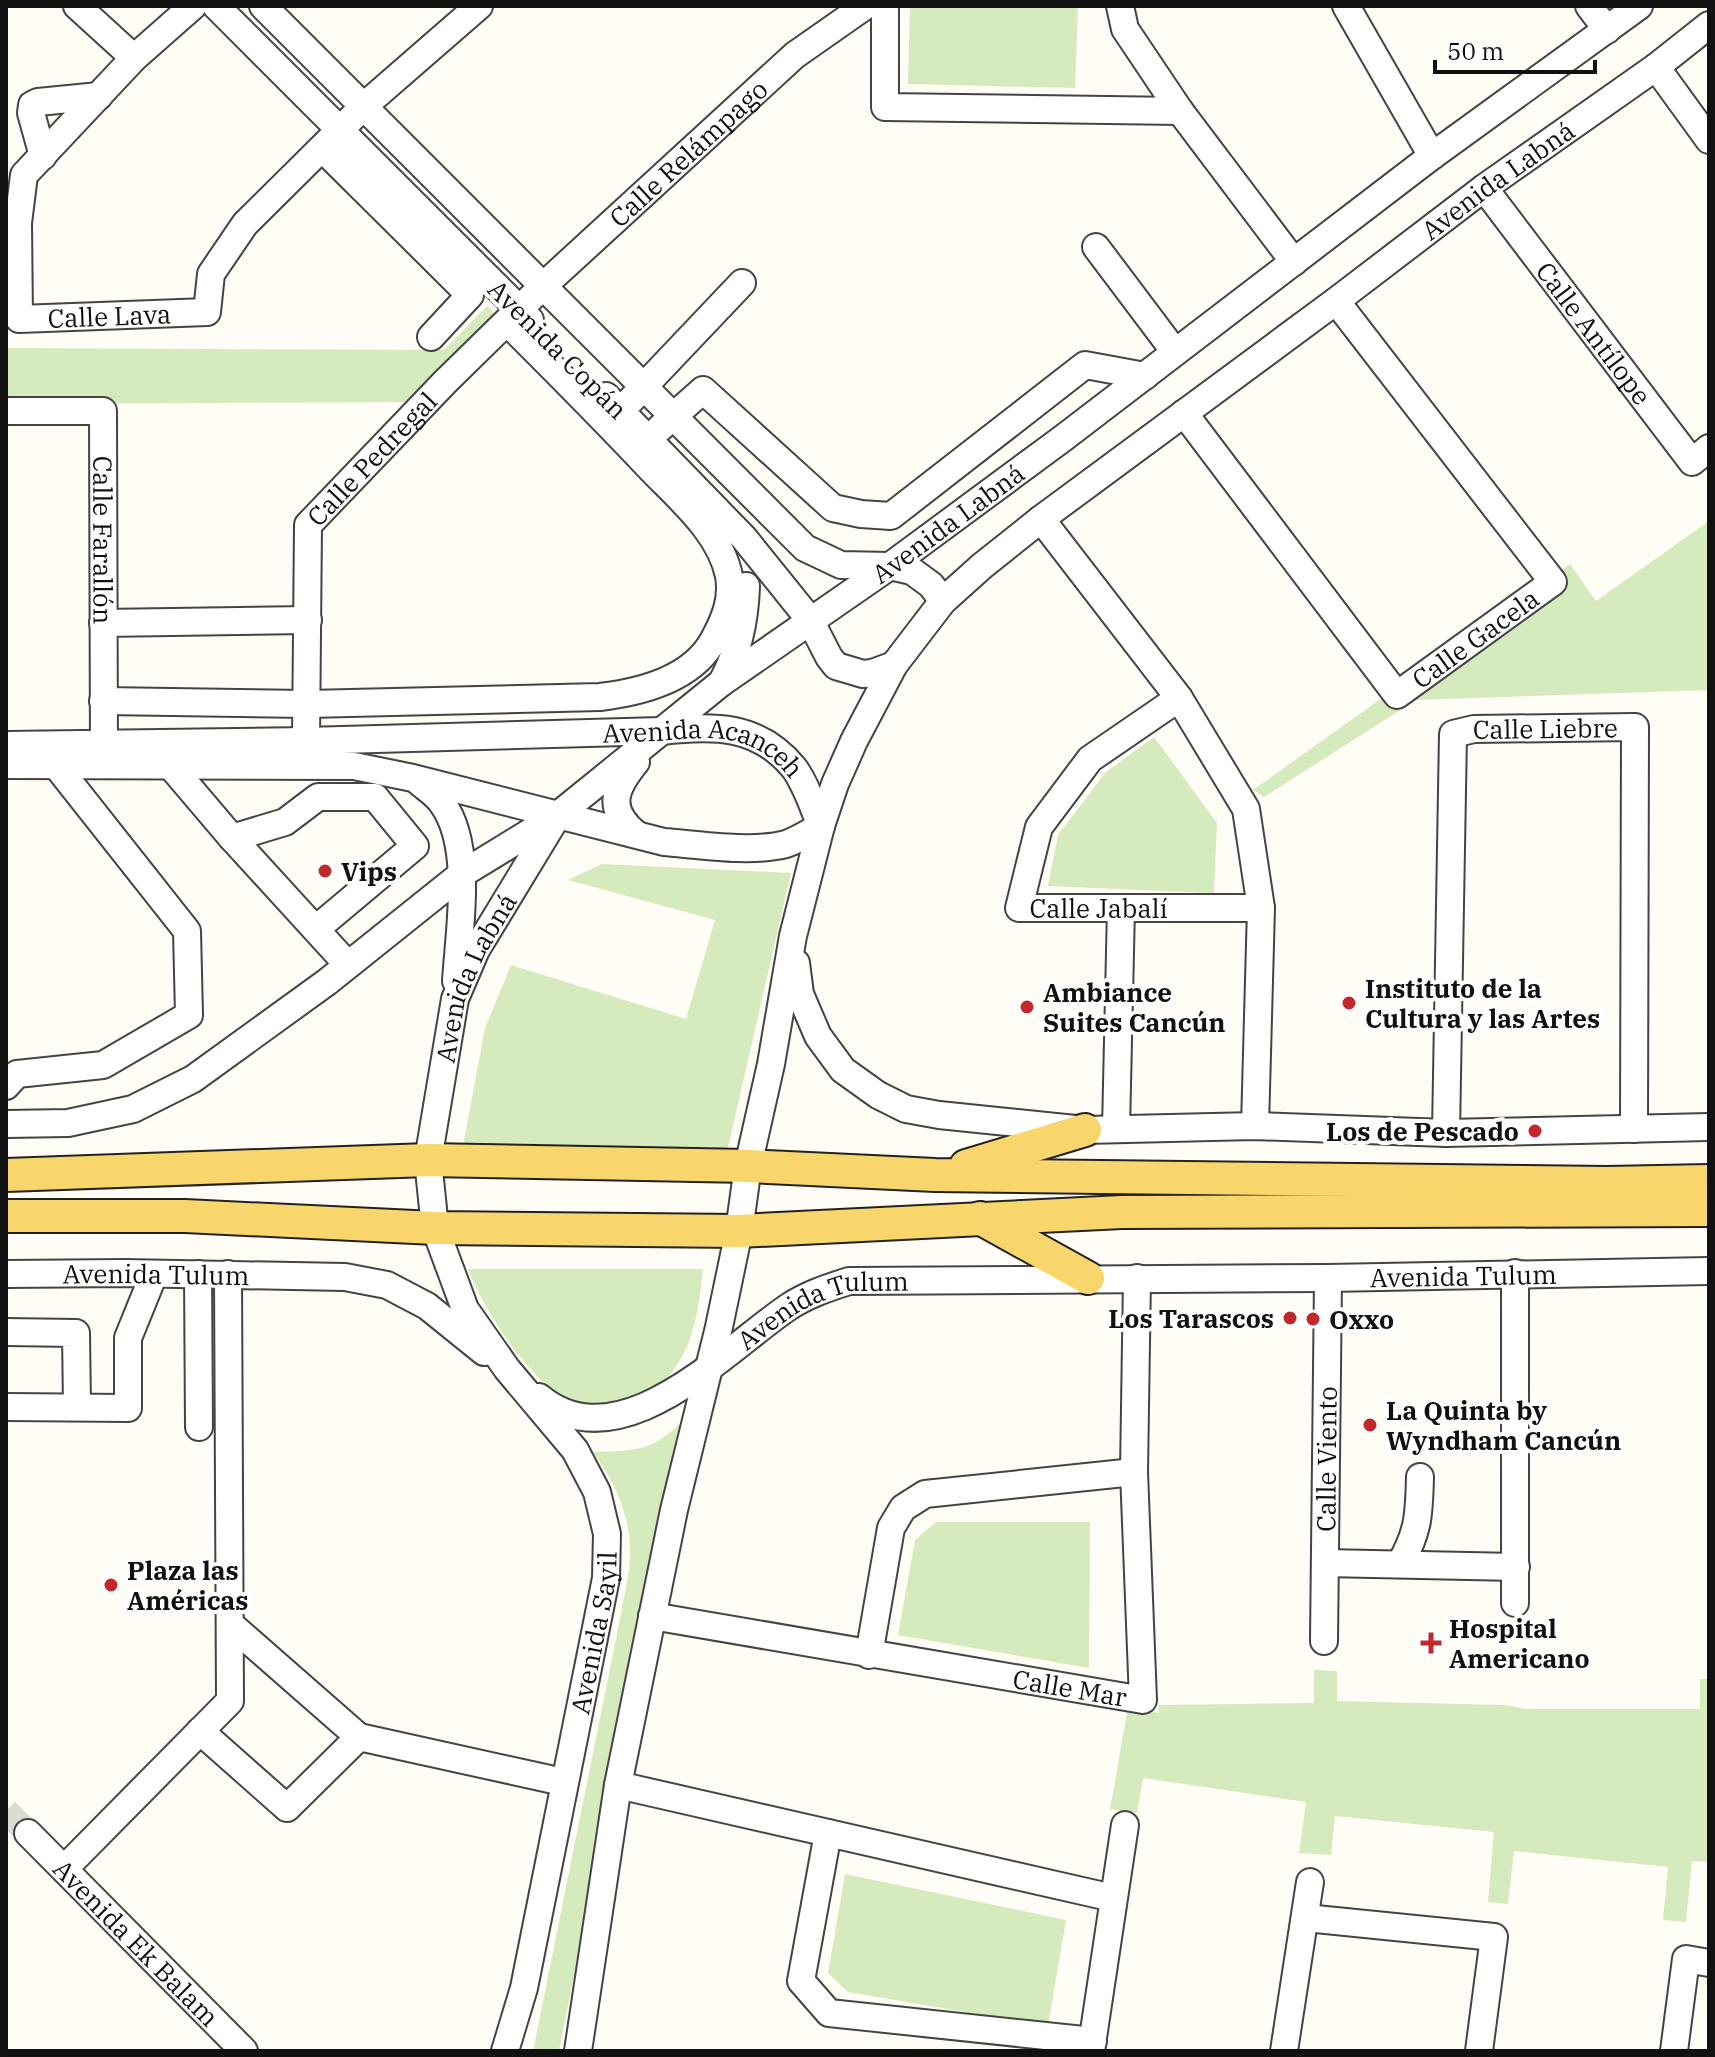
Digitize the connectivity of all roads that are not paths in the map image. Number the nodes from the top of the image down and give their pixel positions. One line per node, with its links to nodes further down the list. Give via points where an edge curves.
1 (77, 6): 14 (street)
2 (193, 6): 14 (street, Calle Lava)
3 (216, 6): 19 (street, Avenida Copán)
4 (263, 6): 17 (street, Avenida Copán)
5 (479, 6): 17 (street)
6 (865, 6): 27 (street, Calle Relámpago, via 795,55)
7 (885, 6): 18 (street, via 885,107)
8 (1120, 6): 18 (street, via 1125,29)
9 (1346, 6): 22 (street)
10 (1589, 6): 13 (street)
11 (1639, 6): 13 (street, Avenida Labná)
12 (1709, 25): 15 (street, Avenida Labná)
13 (1607, 30): 22 (street, Avenida Labná)
14 (134, 58): 16 (street, Calle Lava)
15 (1656, 67): 20 (street); 23 (street, Avenida Labná)
16 (99, 96): 21 (street, Calle Lava); 21 (street, via 32,105)
17 (364, 106): 19 (street); 27 (street, Avenida Copán)
18 (1180, 111): 25 (street)
19 (331, 139): 21 (street, Calle Lava, via 245,224 211,274 207,312 19,319 18,223 24,175); 29 (street, Avenida Copán); 30 (street, via 470,295)
20 (1709, 140)
21 (43, 156)
22 (1432, 156): 25 (street, Avenida Labná)
23 (1484, 188): 28 (street, Avenida Labná); 39 (street, Calle Antílope, via 1692,462)
24 (1096, 247): 31 (street)
25 (1294, 262): 31 (street, Avenida Labná)
26 (742, 283): 33 (street)
27 (542, 287): 29 (street, Calle Relámpago); 33 (street, Avenida Copán)
28 (1336, 301): 36 (street, Avenida Labná); 36 (street, Calle Gacela, via 1553,582 1397,695)
29 (513, 315): 35 (street, Avenida Copán); 44 (street, Calle Pedregal, via 308,525); 51 (street, via 720,549 730,602 709,649 698,663 630,693)
30 (431, 337)
31 (1175, 352): 32 (street, Avenida Labná)
32 (1145, 376): 37 (street, via 1085,365 891,516 833,508 703,390); 42 (street, Avenida Labná)
33 (643, 388): 35 (street); 37 (street, Avenida Copán)
34 (6, 411): 46 (street, Calle Farallón, via 103,411)
35 (621, 411): 38 (street, Avenida Copán)
36 (1184, 413): 40 (street, Avenida Labná)
37 (672, 417): 38 (street); 42 (street, Avenida Copán, via 805,548 841,565)
38 (648, 439): 41 (street, Avenida Copán)
39 (1709, 448)
40 (1041, 519): 43 (street, Avenida Labná); 49 (street)
41 (744, 538): 45 (street, Avenida Copán); 48 (street, via 746,603 736,649)
42 (890, 566): 43 (street, Avenida Copán, via 922,577); 45 (street, Avenida Labná)
43 (943, 601): 47 (street, Avenida Labná)
44 (308, 620): 46 (street); 51 (street, Calle Pedregal)
45 (810, 620): 47 (street, Avenida Copán, via 836,666 863,674); 48 (street, Avenida Labná)
46 (103, 623): 50 (street, Calle Farallón)
47 (894, 665): 62 (street, Avenida Labná, via 854,741)
48 (721, 683): 52 (street, Avenida Labná)
49 (1179, 698): 67 (street, Calle Jabalí, via 1090,759 1039,827 1019,908); 68 (street, via 1246,809)
50 (103, 701): 51 (street); 55 (street, Calle Farallón)
51 (308, 704): 53 (street, Calle Pedregal)
52 (661, 731): 53 (street, Avenida Acanceh); 59 (street, Avenida Acanceh, via 731,729 766,744); 61 (street, Avenida Labná); 63 (street, via 623,777 617,793 616,810)
53 (306, 741): 55 (street, Avenida Acanceh)
54 (6, 745): 55 (street, Avenida Acanceh)
55 (103, 754): 56 (street, Avenida Acanceh); 58 (street, Avenida Acanceh)
56 (55, 764): 57 (street, Avenida Acanceh); 73 (street, via 187,931 189,1015 103,1065 17,1074)
57 (6, 765)
58 (170, 765): 60 (street, Avenida Acanceh, via 354,766); 64 (street)
59 (795, 770): 62 (street, Avenida Acanceh); 65 (street, via 797,819)
60 (413, 778): 61 (street, Avenida Acanceh); 66 (street, via 449,814)
61 (558, 815): 63 (street, Avenida Acanceh); 66 (street); 72 (street, Avenida Labná, via 476,950)
62 (821, 826): 65 (street, Avenida Acanceh); 70 (street, Avenida Labná)
63 (636, 834): 65 (street, Avenida Acanceh, via 702,845)
64 (232, 838): 69 (street); 69 (street, via 285,822 318,797 375,797 415,846)
65 (777, 845)
66 (462, 874): 71 (street); 72 (street)
67 (1121, 908): 68 (street, Calle Jabalí); 77 (street)
68 (1261, 908): 75 (street)
69 (316, 929): 71 (street)
70 (793, 936): 77 (street, via 800,994 818,1036 843,1070 878,1095 906,1109 939,1115); 81 (street, Avenida Labná)
71 (348, 965): 74 (street, via 193,1079 133,1109 68,1123)
72 (455, 999): 80 (street, Avenida Labná)
73 (6, 1086)
74 (6, 1124)
75 (1255, 1126): 77 (street); 79 (street)
76 (1709, 1127): 78 (street)
77 (1100, 1129): 83 (main road)
78 (1634, 1129): 79 (street); 79 (street, Calle Liebre, via 1635,727 1474,729 1453,734)
79 (1446, 1133)
80 (428, 1160): 81 (main road); 82 (main road); 88 (street, Avenida Sayil)
81 (748, 1166): 83 (main road); 89 (street, Avenida Labná)
82 (6, 1175)
83 (935, 1175): 84 (main road)
84 (1709, 1181)
85 (1709, 1210): 87 (main road, via 1122,1212)
86 (6, 1216): 88 (main road, via 185,1216)
87 (980, 1218): 89 (main road); 96 (main road)
88 (435, 1228): 89 (main road); 101 (street, Avenida Sayil, via 465,1309)
89 (739, 1231): 100 (street)
90 (1709, 1271): 91 (street, Avenida Tulum)
91 (1515, 1273): 98 (street, Avenida Tulum); 111 (street)
92 (6, 1274): 93 (street, Avenida Tulum)
93 (154, 1274): 94 (street, Avenida Tulum); 103 (street, via 128,1338 128,1408)
94 (198, 1274): 95 (street, Avenida Tulum); 104 (street)
95 (228, 1274): 101 (street, Avenida Tulum, via 345,1277 387,1285 427,1306); 114 (street)
96 (1088, 1278): 97 (street, Avenida Tulum); 100 (street, Avenida Tulum, via 849,1281 788,1307)
97 (1137, 1278): 98 (street, Avenida Tulum); 105 (street, Calle Mar)
98 (1328, 1278): 108 (street, Calle Viento)
99 (6, 1332): 103 (street, via 76,1333)
100 (710, 1368): 101 (street, Avenida Tulum, via 635,1411 610,1419 554,1409); 113 (street)
101 (507, 1369): 119 (street, Avenida Sayil, via 575,1450 597,1492 607,1534 606,1578)
102 (6, 1407): 103 (street)
103 (77, 1407)
104 (199, 1427)
105 (1134, 1472): 116 (street, via 925,1494 903,1508 891,1528); 116 (street, Calle Mar, via 1143,1700)
106 (1420, 1477): 107 (street)
107 (1418, 1523): 109 (street); 110 (street)
108 (1325, 1563): 109 (street); 115 (street, Calle Viento)
109 (1400, 1564): 110 (street)
110 (1444, 1565): 111 (street)
111 (1516, 1567): 112 (street)
112 (1515, 1603)
113 (652, 1616): 116 (street, Calle Mar); 120 (street)
114 (230, 1624): 117 (street, via 230,1701); 118 (street)
115 (1324, 1641)
116 (869, 1655)
117 (200, 1731): 118 (street, via 287,1808); 124 (street)
118 (359, 1737): 119 (street)
119 (563, 1782): 131 (street, Avenida Sayil, via 524,1988)
120 (618, 1785): 123 (street); 132 (street)
121 (1125, 1825): 126 (street)
122 (28, 1833): 124 (street, Avenida Ek Balam)
123 (828, 1833): 126 (street); 129 (street, via 801,1981 829,2013)
124 (64, 1869): 130 (street, Avenida Ek Balam)
125 (1310, 1882): 127 (street)
126 (1113, 1898): 129 (street)
127 (1306, 1918): 133 (street); 134 (street, via 1494,1937)
128 (1709, 1963): 135 (street, via 1686,1959)
129 (1092, 2046)
130 (244, 2051)
131 (505, 2051)
132 (578, 2051)
133 (1284, 2051)
134 (1479, 2051)
135 (1674, 2051)

